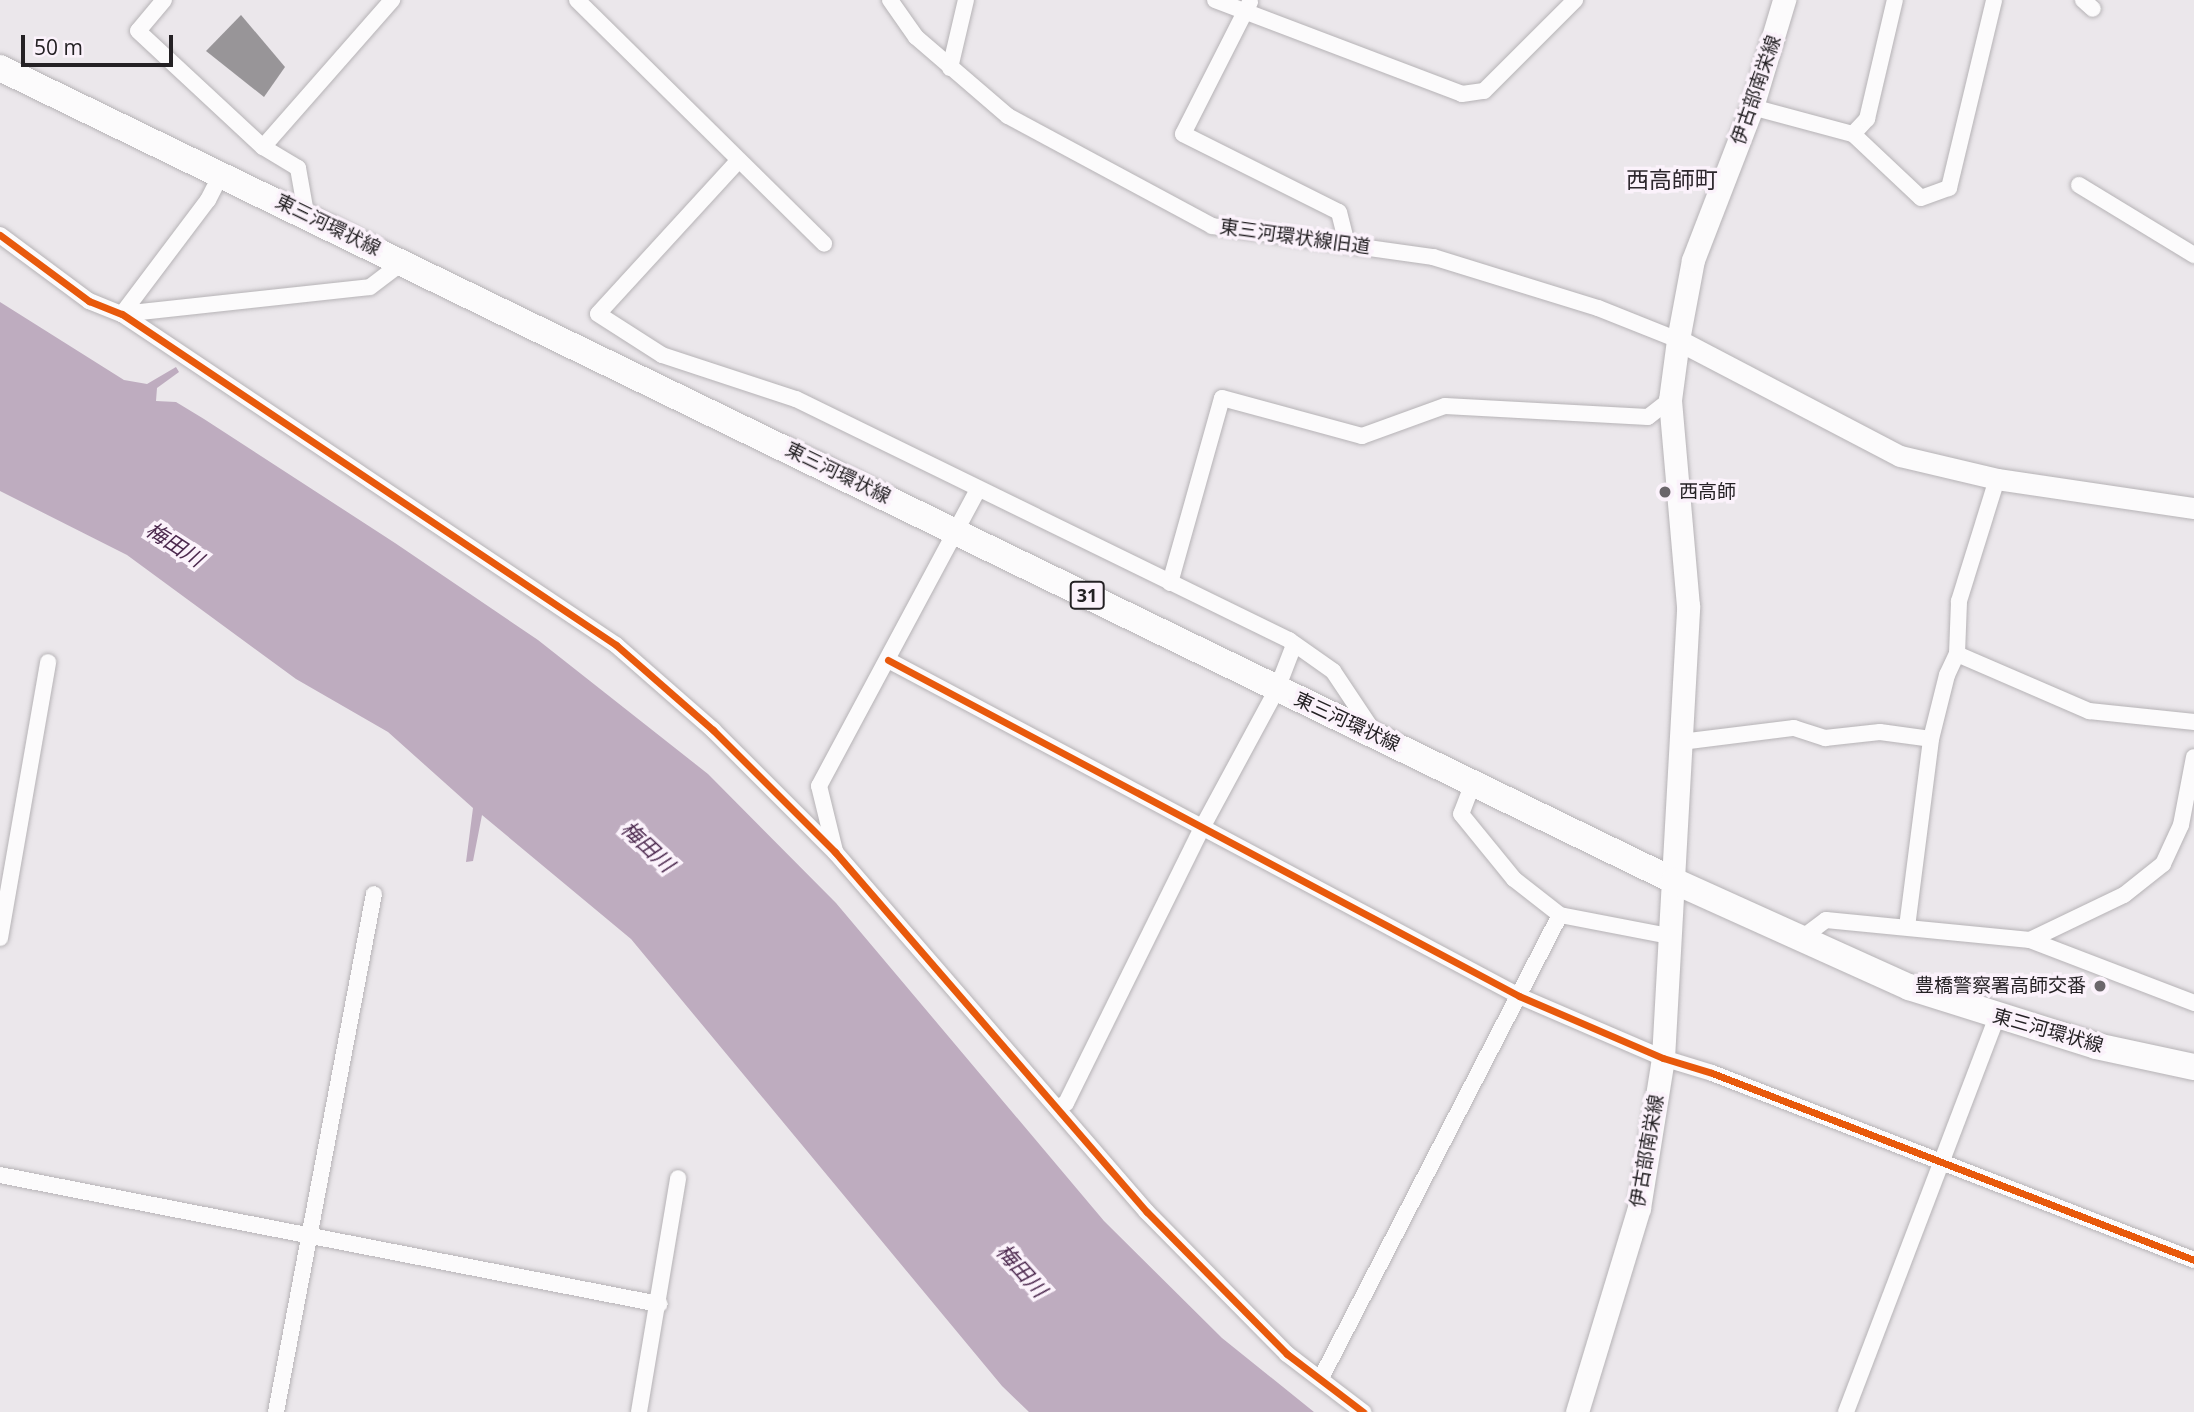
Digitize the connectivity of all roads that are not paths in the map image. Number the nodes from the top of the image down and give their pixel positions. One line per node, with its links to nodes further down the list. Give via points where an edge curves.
1 (164, 0): 16 (street, via 138,31)
2 (392, 0): 16 (street)
3 (577, 0): 17 (street)
4 (890, 0): 13 (street, 東三河環状線旧道, via 916,37)
5 (967, 0): 13 (street)
6 (1215, 0): 11 (street)
7 (1575, 0): 11 (street, via 1484,91 1462,94)
8 (1784, 0): 14 (main road, 伊古部南栄線)
9 (1895, 0): 15 (street, via 1867,119)
10 (1994, 0): 15 (street, via 1949,188 1921,198)
11 (1250, 5): 22 (street, via 1183,134 1339,212)
12 (0, 68): 18 (main road, 東三河環状線 / 31)
13 (950, 68): 22 (street, 東三河環状線旧道, via 1008,116 1212,226)
14 (1752, 107): 15 (street); 27 (main road, 伊古部南栄線, via 1693,260)
15 (1853, 134)
16 (263, 147): 20 (street, via 298,168)
17 (738, 161): 23 (street); 30 (street, via 598,314 662,355 796,399)
18 (222, 173): 20 (main road, 東三河環状線 / 31); 26 (street, via 208,200)
19 (2079, 185): 24 (street)
20 (306, 213): 25 (main road, 東三河環状線 / 31)
21 (0, 235): 26 (street, via 89,301)
22 (1347, 243): 27 (street, 東三河環状線旧道, via 1433,257 1598,308)
23 (824, 244)
24 (2194, 255)
25 (403, 262): 26 (street, via 370,287); 32 (main road, 東三河環状線 / 31)
26 (122, 314): 46 (street, via 616,645 712,730)
27 (1678, 340): 28 (main road); 29 (street, via 1872,444 1900,456)
28 (1670, 400): 33 (street, via 1647,417 1445,406 1362,436 1222,398); 42 (main road, via 1688,606)
29 (1997, 479): 31 (street); 35 (street, via 1959,601)
30 (978, 490): 32 (street); 33 (street)
31 (2194, 508)
32 (956, 530): 36 (street); 38 (main road, 東三河環状線 / 31)
33 (1170, 583): 34 (street)
34 (1294, 645): 38 (street); 40 (street, via 1334,671)
35 (1957, 654): 39 (street, via 2089,711); 41 (street)
36 (888, 660): 45 (street); 46 (street, via 819,786)
37 (48, 662): 52 (street)
38 (1277, 689): 40 (main road, 東三河環状線 / 31); 45 (street)
39 (2194, 722)
40 (1375, 734): 44 (main road, 東三河環状線 / 31)
41 (1931, 739): 42 (street, via 1880,732 1825,738 1794,728); 50 (street)
42 (1681, 742): 47 (main road)
43 (2194, 757): 54 (street, via 2181,825 2164,864 2124,895)
44 (1473, 783): 47 (main road, 東三河環状線 / 31); 49 (street, via 1461,814 1514,879)
45 (1203, 826): 55 (street); 60 (street, via 1066,1103)
46 (835, 852): 60 (street)
47 (1674, 881): 51 (main road, 伊古部南栄線); 53 (main road, 東三河環状線 / 31)
48 (374, 894): 64 (street)
49 (1560, 915): 51 (street); 55 (street)
50 (1907, 927): 53 (street, via 1826,919); 54 (street)
51 (1669, 936): 58 (main road, 伊古部南栄線)
52 (0, 938)
53 (1802, 938): 57 (main road, 東三河環状線 / 31, via 1909,987)
54 (2030, 940): 56 (street)
55 (1519, 996): 58 (street); 67 (street)
56 (2194, 1003)
57 (1997, 1017): 59 (main road, 東三河環状線 / 31); 61 (street)
58 (1663, 1058): 61 (street); 71 (main road, 伊古部南栄線, via 1639,1208)
59 (2194, 1068)
60 (1059, 1107): 67 (street, via 1147,1212 1287,1354)
61 (1944, 1164): 65 (street); 72 (street)
62 (0, 1175): 64 (street)
63 (678, 1178): 66 (street)
64 (312, 1234): 66 (street); 68 (street)
65 (2194, 1260)
66 (659, 1304): 69 (street)
67 (1321, 1378): 70 (street)
68 (276, 1412)
69 (639, 1412)
70 (1363, 1412)
71 (1577, 1412)
72 (1846, 1412)

